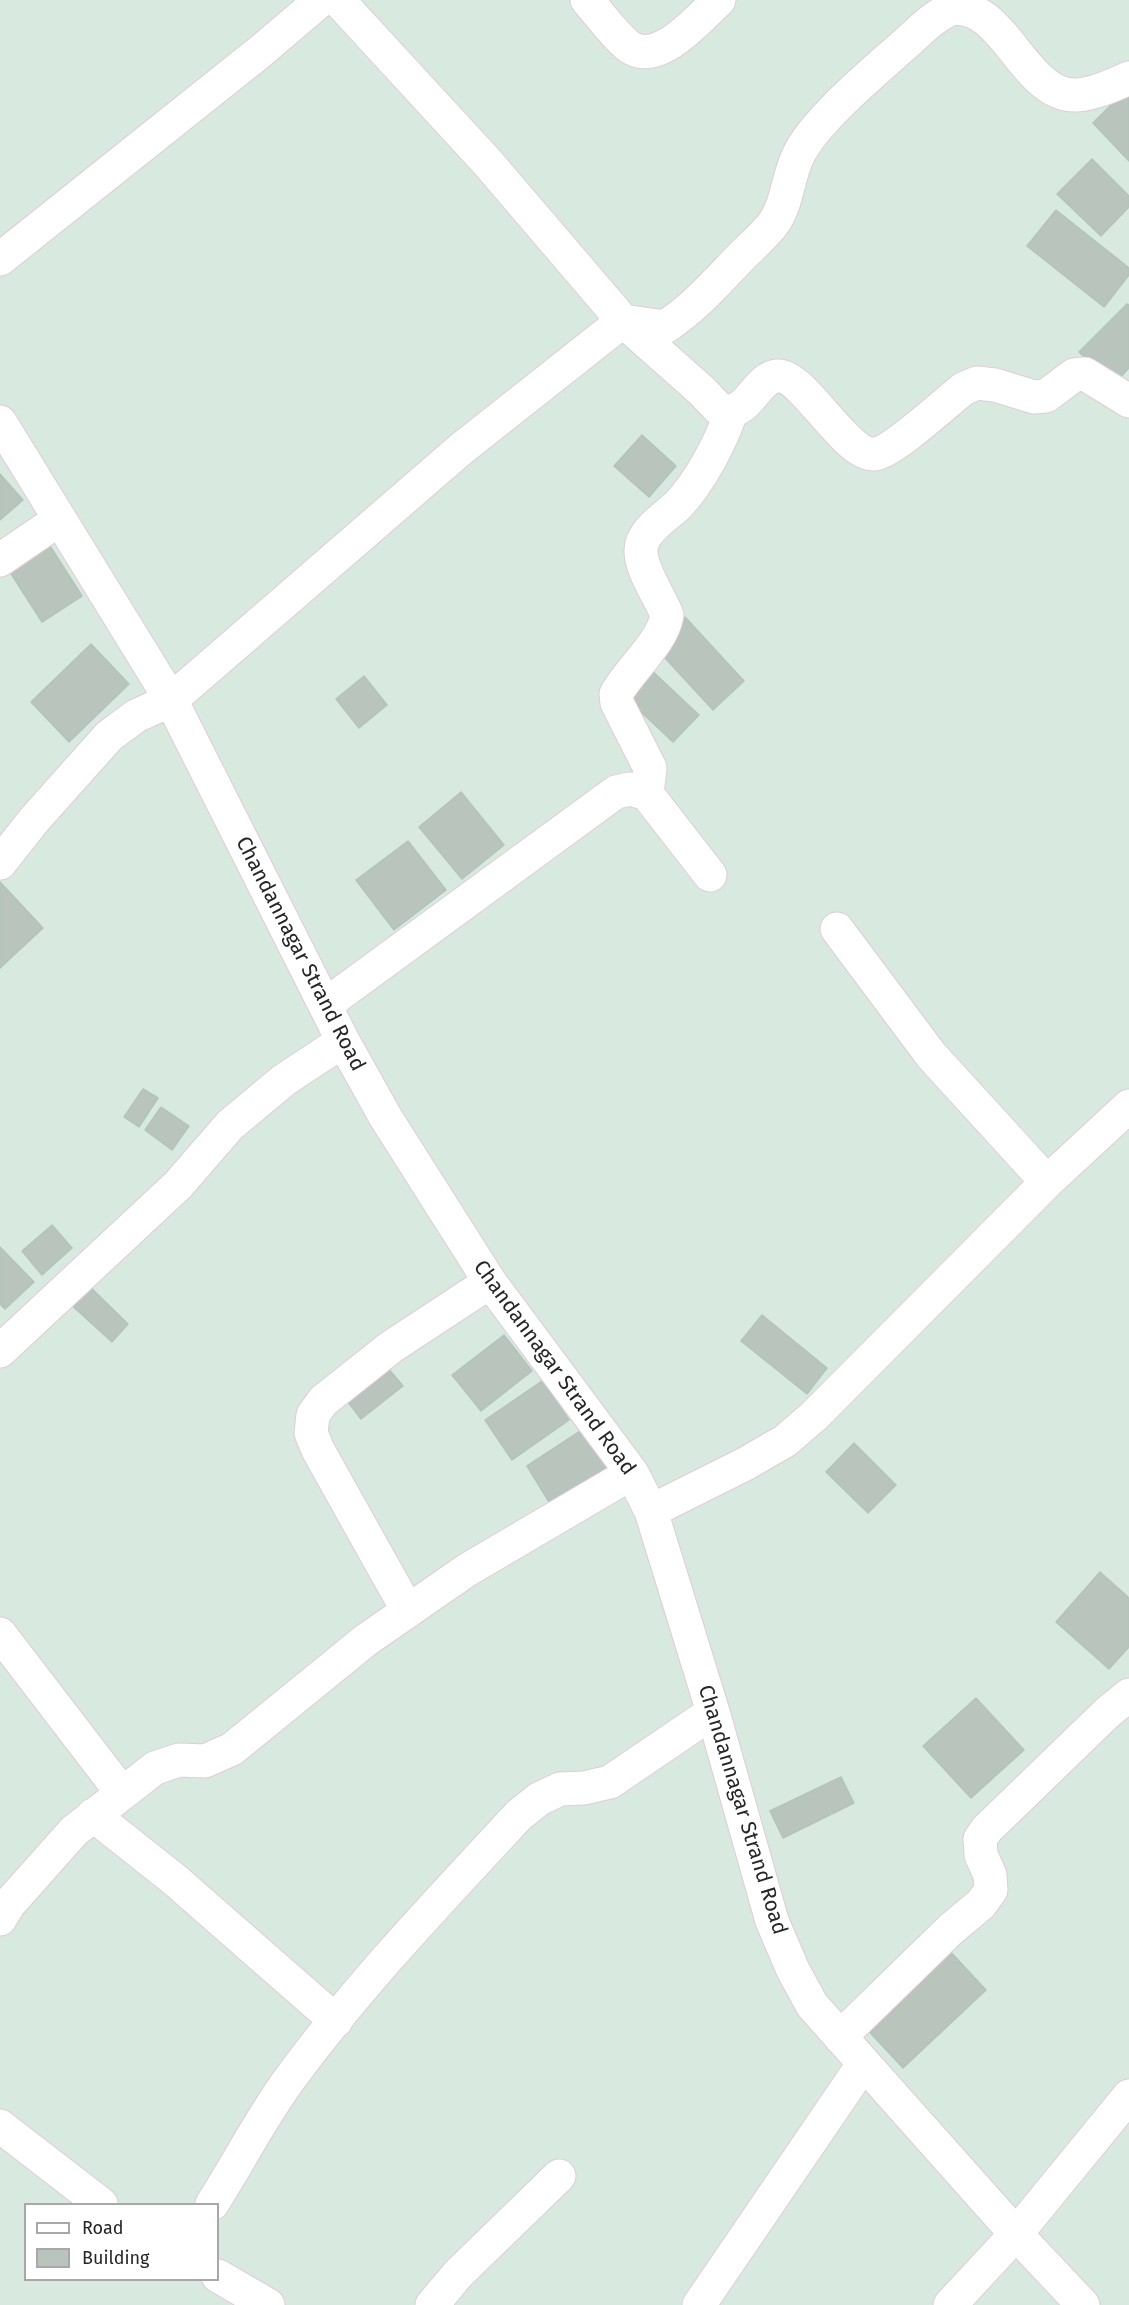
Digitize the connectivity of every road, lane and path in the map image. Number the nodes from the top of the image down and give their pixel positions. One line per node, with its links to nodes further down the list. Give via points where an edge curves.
1 (321, 0): 7 (street)
2 (338, 0): 8 (street, via 488,163)
3 (587, 0): 4 (street, via 628,46 646,54 677,37)
4 (719, 0)
5 (973, 3): 6 (street, via 988,14 1037,74 1058,90 1076,95); 8 (street, via 951,8 932,21 815,131 798,156 783,207 772,225 685,314 665,327)
6 (1129, 78)
7 (0, 259)
8 (623, 321): 10 (street, via 719,409); 14 (street, via 461,449)
9 (1129, 401): 10 (street, via 1085,374 1074,375 1046,396 1034,397 977,383 963,389 890,447 875,454 863,451 842,433 790,379 777,376 768,380)
10 (731, 412): 15 (street, via 710,460 680,503 646,535 640,550 667,615 666,622 616,694 650,768)
11 (0, 422): 12 (street, Chandannagar Strand Road)
12 (60, 519): 13 (street); 14 (street, Chandannagar Strand Road)
13 (0, 560)
14 (171, 700): 16 (street, via 136,716 109,736); 19 (street, Chandannagar Strand Road)
15 (647, 794): 17 (street); 19 (street, via 630,789 616,792)
16 (0, 863)
17 (710, 875)
18 (837, 929): 22 (street, via 931,1055)
19 (325, 1005): 20 (street, Chandannagar Strand Road)
20 (343, 1041): 23 (street, Chandannagar Strand Road, via 386,1118); 24 (street, via 284,1080 230,1125 178,1185)
21 (1129, 1106): 22 (street)
22 (1047, 1182): 26 (street, via 786,1441)
23 (490, 1282): 25 (street, Chandannagar Strand Road); 27 (street, via 391,1347 323,1401 313,1415 311,1432 318,1450)
24 (0, 1351)
25 (632, 1473): 26 (street, Chandannagar Strand Road); 27 (street, via 467,1570)
26 (651, 1511): 30 (street, Chandannagar Strand Road)
27 (408, 1611): 31 (street, via 366,1640 232,1749 205,1761 179,1760 155,1768)
28 (0, 1634): 31 (street)
29 (1129, 1695): 35 (street, via 987,1829 980,1839 981,1855 990,1875 991,1890 981,1904)
30 (713, 1712): 34 (street, via 610,1782 560,1789 519,1815 387,1957); 35 (street, Chandannagar Strand Road, via 772,1921 812,2005)
31 (122, 1793): 32 (street)
32 (93, 1815): 33 (street, via 74,1831); 34 (street, via 175,1880)
33 (0, 1919)
34 (336, 2021): 41 (street, via 286,2085)
35 (840, 2037): 36 (street, Chandannagar Strand Road)
36 (864, 2063): 42 (street, Chandannagar Strand Road); 46 (street)
37 (1129, 2096): 42 (street)
38 (0, 2126): 40 (street)
39 (559, 2176): 45 (street, via 466,2266)
40 (98, 2203)
41 (213, 2203)
42 (1016, 2234): 47 (street); 48 (street, Chandannagar Strand Road)
43 (219, 2277): 44 (street)
44 (268, 2305)
45 (432, 2305)
46 (699, 2305)
47 (950, 2305)
48 (1083, 2305)

